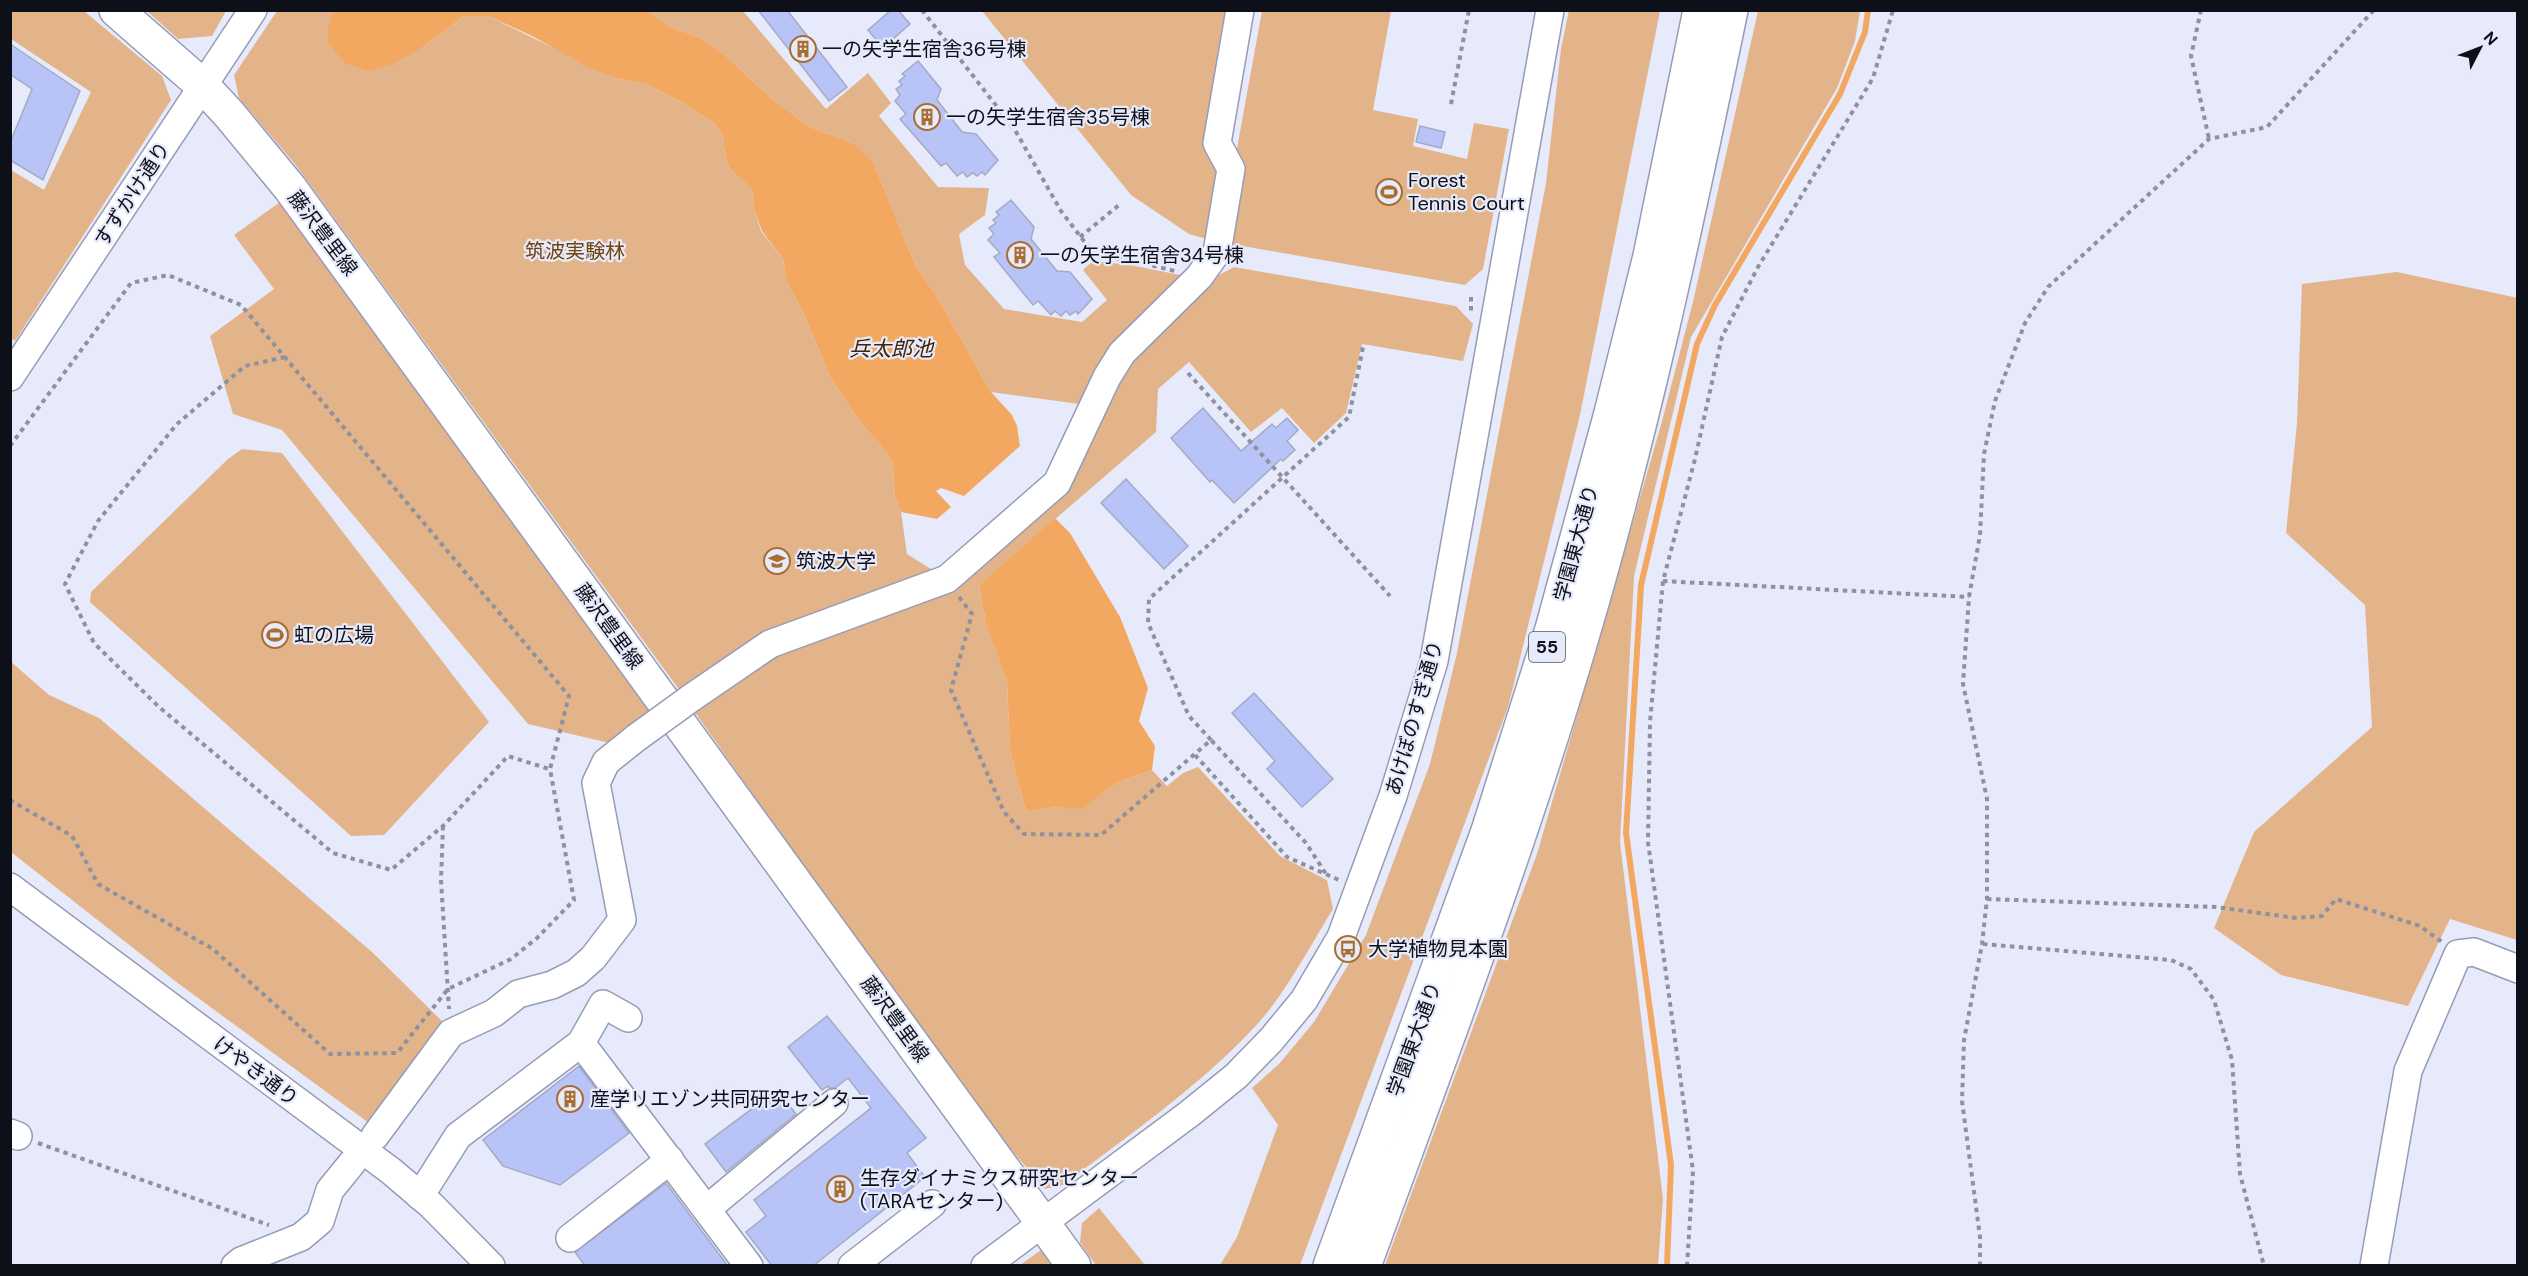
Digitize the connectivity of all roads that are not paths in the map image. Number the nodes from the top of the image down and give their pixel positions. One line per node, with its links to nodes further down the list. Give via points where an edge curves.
1 (116, 10): 7 (main road, 藤沢豊里線)
2 (253, 10): 7 (street, すずかけ通り)
3 (1240, 10): 14 (street, bridge, via 1217,143 1231,169 1217,252 1199,277 1122,353 1057,483 947,579 770,644 606,762 596,783 622,920 576,973 552,985 518,994 494,1014 451,1033)
4 (1550, 10): 20 (street, あけぼのすぎ通り, via 1434,661 1418,721 1344,882 1341,937 1322,972 1271,1040 1236,1076)
5 (1700, 10): 28 (main road, 学園東大通り / 55, via 1650,256 1552,629 1488,831)
6 (1731, 10): 29 (main road, 学園東大通り / 55, via 1676,274 1581,640 1521,830)
7 (203, 86): 8 (street, すずかけ通り); 20 (main road, 藤沢豊里線, via 248,136 337,251)
8 (15, 360)
9 (10, 887): 17 (street, けやき通り)
10 (2517, 969): 30 (street, via 2474,952 2458,954 2408,1071)
11 (628, 1018): 12 (street, via 603,1004)
12 (581, 1043): 15 (street); 17 (street, via 458,1136)
13 (834, 1103): 19 (street)
14 (375, 1136)
15 (670, 1160): 19 (street); 21 (street)
16 (352, 1164): 22 (street, via 330,1190 320,1221 301,1237)
17 (420, 1196): 23 (street, けやき通り)
18 (932, 1204): 25 (street)
19 (708, 1208): 24 (street)
20 (1043, 1223): 26 (street, あけぼのすぎ通り); 27 (main road, 藤沢豊里線)
21 (570, 1238)
22 (236, 1266)
23 (491, 1266)
24 (749, 1266)
25 (852, 1266)
26 (985, 1266)
27 (1074, 1266)
28 (1330, 1266)
29 (1364, 1266)
30 (2374, 1266)

